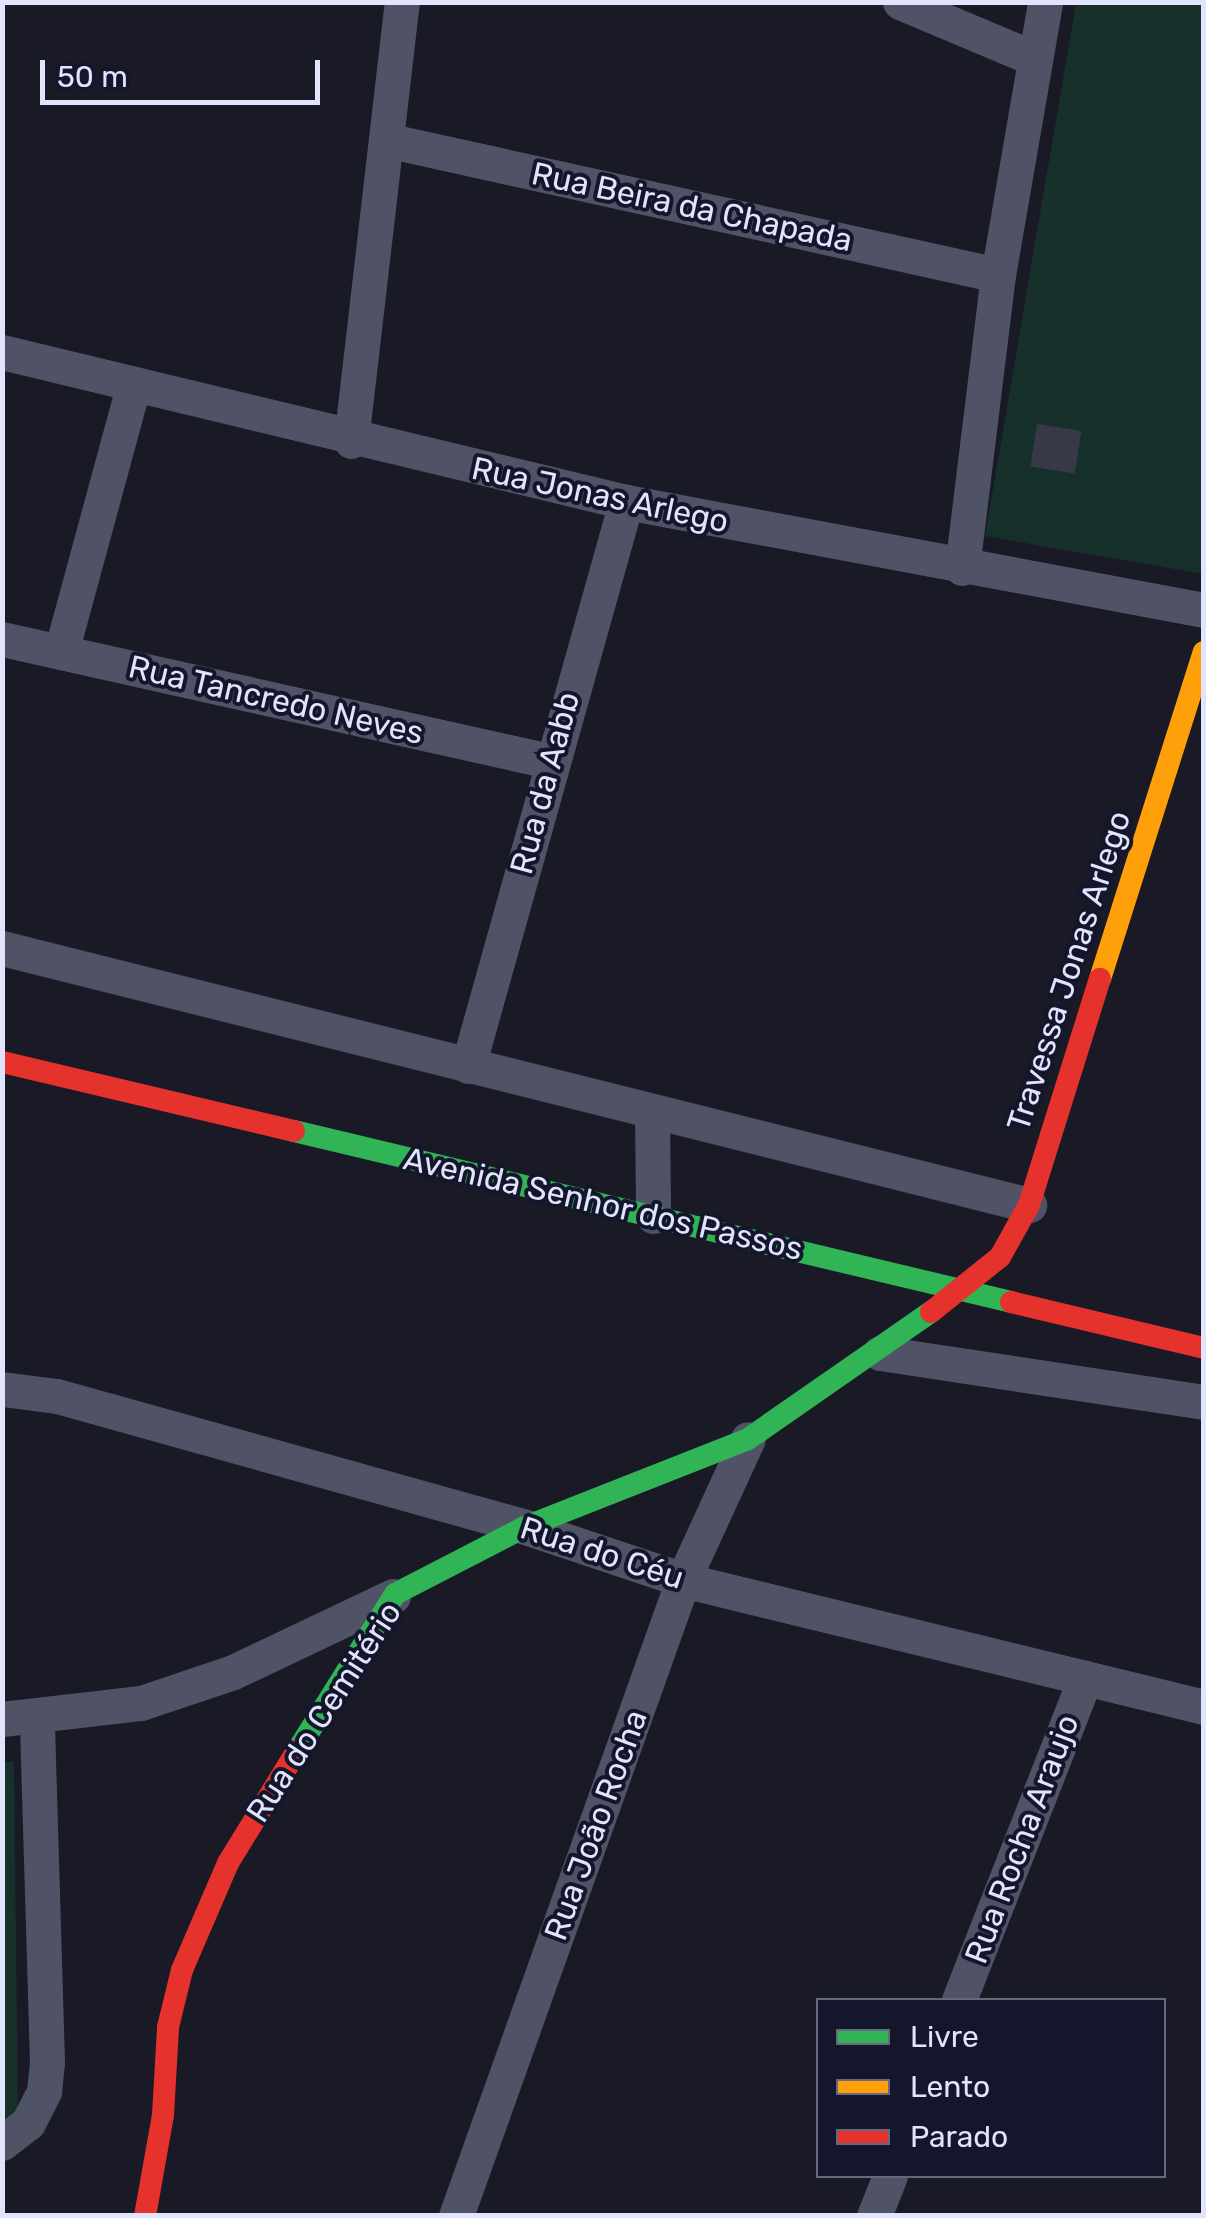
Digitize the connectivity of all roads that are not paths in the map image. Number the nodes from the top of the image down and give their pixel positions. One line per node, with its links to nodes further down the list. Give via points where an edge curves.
1 (402, 2): 5 (street)
2 (900, 2): 4 (street)
3 (1045, 2): 4 (street)
4 (1033, 58): 6 (street)
5 (386, 140): 6 (street, Rua Beira da Chapada); 9 (street)
6 (998, 275): 11 (street)
7 (2, 352): 8 (street, Rua Jonas Arlego)
8 (134, 384): 9 (street, Rua Jonas Arlego); 14 (street)
9 (351, 441): 10 (street, Rua Jonas Arlego)
10 (626, 502): 11 (street, Rua Jonas Arlego); 16 (street, Rua da Aabb)
11 (962, 568): 12 (street, Rua Jonas Arlego)
12 (1204, 610)
13 (2, 639): 14 (street, Rua Tancredo Neves)
14 (62, 652): 16 (street, Rua Tancredo Neves)
15 (1204, 652): 21 (street, Travessa Jonas Arlego)
16 (549, 761): 19 (street, Rua da Aabb)
17 (2, 948): 19 (street)
18 (2, 1062): 22 (street, Avenida Senhor dos Passos)
19 (468, 1066): 20 (street)
20 (652, 1112): 21 (street); 22 (street)
21 (1029, 1205): 23 (street, Travessa Jonas Arlego, via 1000,1257)
22 (653, 1216): 23 (street, Avenida Senhor dos Passos)
23 (963, 1291): 24 (street, Avenida Senhor dos Passos); 25 (street, Rua do Cemitério)
24 (1204, 1348)
25 (880, 1353): 27 (street); 28 (street, Rua do Cemitério)
26 (2, 1389): 29 (street, Rua do Céu, via 56,1396)
27 (1204, 1402)
28 (748, 1439): 29 (street, Rua do Cemitério); 30 (street, Rua João Rocha)
29 (525, 1527): 30 (street, Rua do Céu); 31 (street, Rua do Cemitério)
30 (684, 1580): 32 (street, Rua do Céu); 39 (street, Rua João Rocha)
31 (395, 1594): 34 (street, via 233,1672 142,1703); 38 (street, Rua do Cemitério, via 228,1863 182,1970 168,2026 163,2116)
32 (1085, 1678): 33 (street, Rua do Céu); 35 (street, Rua Rocha Araujo)
33 (1204, 1707)
34 (20, 1719): 36 (street, via 48,2062 44,2091 28,2123)
35 (960, 1998)
36 (2, 2143)
37 (889, 2178): 40 (street)
38 (145, 2216)
39 (456, 2216)
40 (874, 2216)

